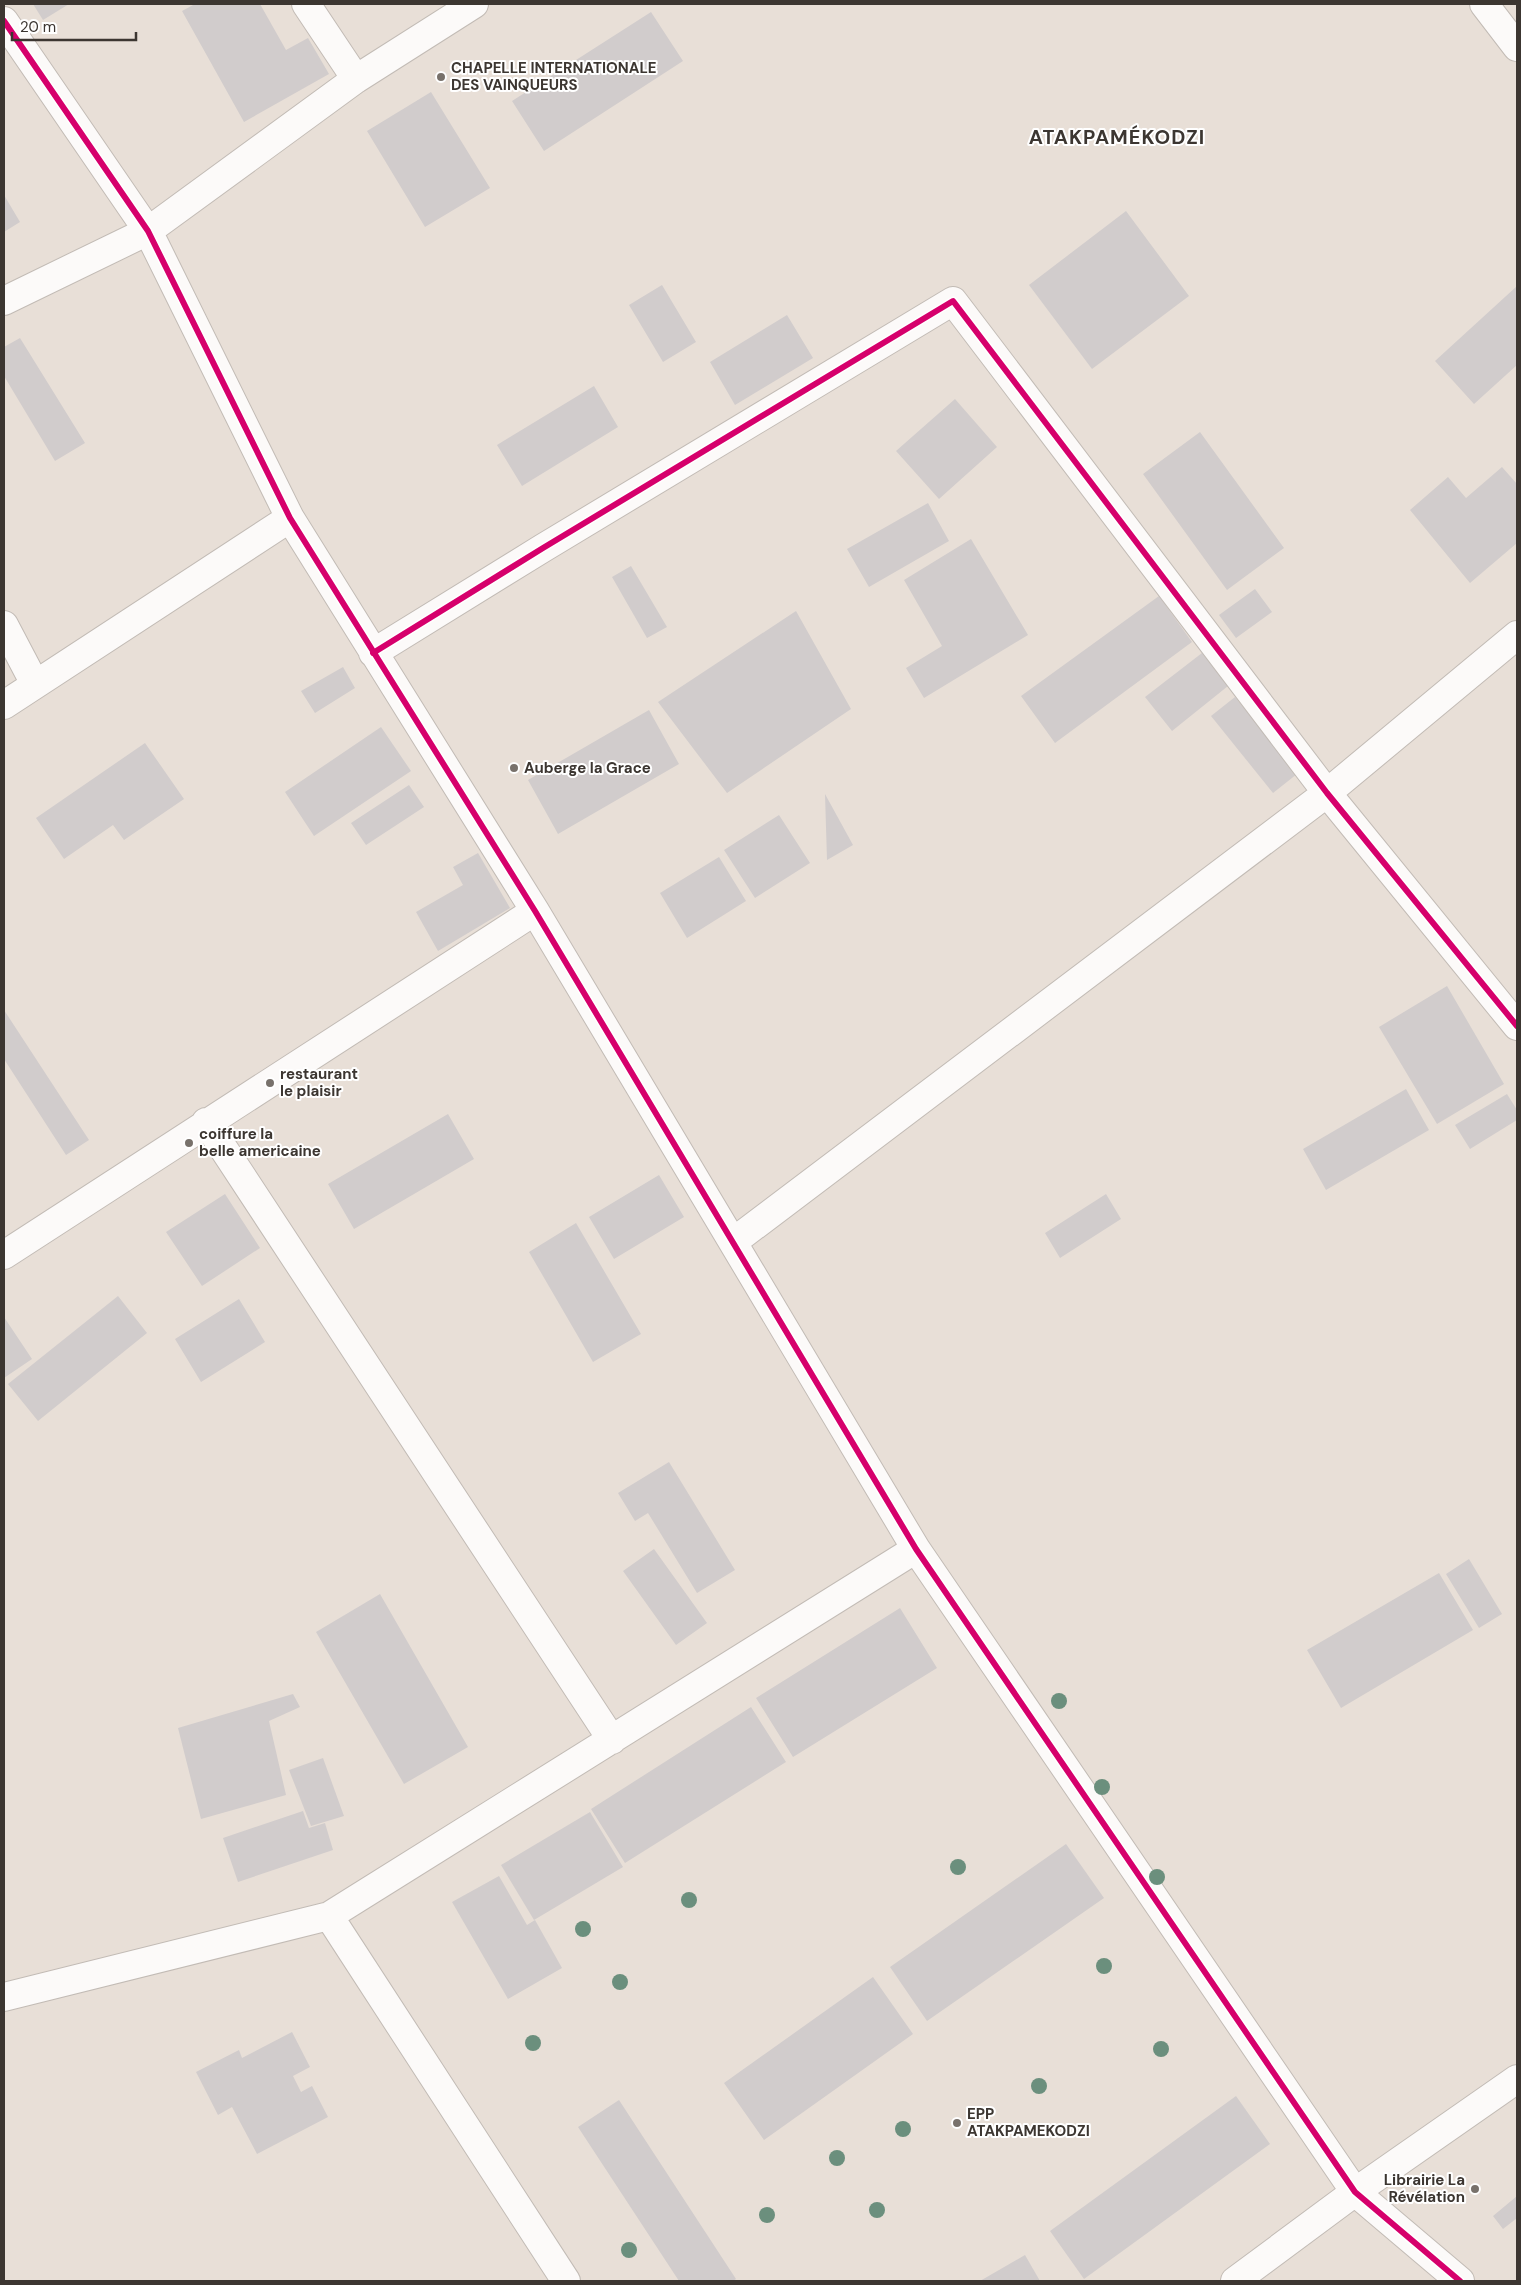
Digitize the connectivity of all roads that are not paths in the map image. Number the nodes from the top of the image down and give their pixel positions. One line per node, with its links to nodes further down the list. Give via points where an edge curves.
1 (306, 4): 6 (street)
2 (474, 4): 6 (street)
3 (1484, 4): 5 (street)
4 (4, 22): 7 (street)
5 (1517, 47)
6 (356, 79): 7 (street)
7 (148, 231): 8 (street); 9 (street)
8 (4, 301)
9 (290, 518): 12 (street); 13 (street)
10 (4, 625): 13 (street)
11 (1517, 635): 15 (street)
12 (373, 653): 15 (street, via 953,301); 16 (street)
13 (35, 684): 14 (street)
14 (4, 705)
15 (1327, 793): 17 (street); 19 (street)
16 (535, 912): 18 (street); 19 (street)
17 (1517, 1026)
18 (206, 1122): 20 (street); 22 (street)
19 (733, 1242): 21 (street)
20 (4, 1255)
21 (916, 1549): 22 (street); 26 (street)
22 (612, 1740): 23 (street)
23 (329, 1916): 24 (street); 27 (street)
24 (4, 1997)
25 (1517, 2079): 26 (street)
26 (1355, 2192): 28 (street); 29 (street)
27 (566, 2281)
28 (1235, 2281)
29 (1460, 2281)

